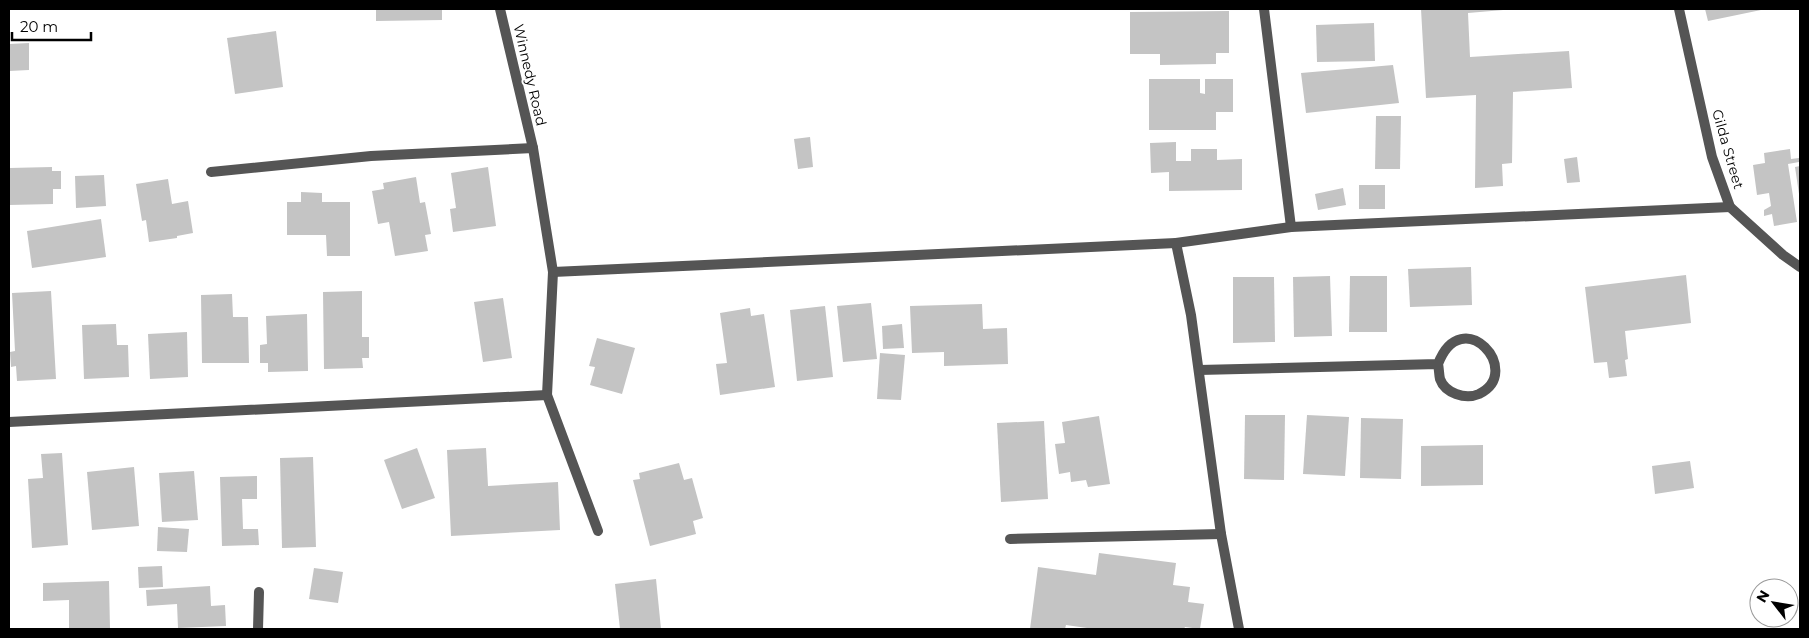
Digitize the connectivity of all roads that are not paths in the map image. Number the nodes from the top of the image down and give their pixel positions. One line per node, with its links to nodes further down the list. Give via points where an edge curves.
1 (500, 9): 4 (street, Winnedy Road)
2 (1264, 9): 7 (street)
3 (1680, 9): 6 (street, Gilda Street, via 1712,157)
4 (533, 148): 5 (street, via 371,156); 12 (street, Winnedy Road)
5 (210, 172)
6 (1730, 207): 7 (street); 9 (street, Gilda Street)
7 (1291, 227): 8 (street)
8 (1176, 242): 12 (street); 14 (street)
9 (1783, 255): 10 (street); 11 (street, Gilda Street)
10 (1800, 257)
11 (1800, 267)
12 (553, 272): 15 (street, Winnedy Road)
13 (1438, 364): 13 (street, via 1443,352 1456,341 1478,341 1488,348 1495,361 1495,373 1483,391 1461,396 1448,390 1440,379); 14 (street)
14 (1199, 370): 18 (street)
15 (547, 395): 16 (street); 17 (street)
16 (9, 422)
17 (598, 531)
18 (1221, 534): 19 (street); 22 (street)
19 (1010, 539)
20 (259, 592): 21 (street)
21 (258, 629)
22 (1239, 629)

